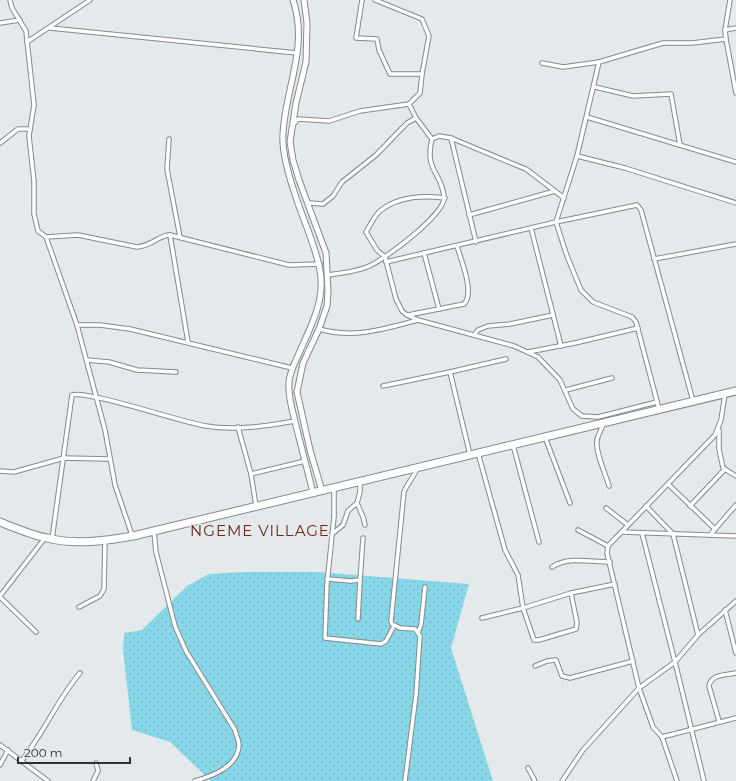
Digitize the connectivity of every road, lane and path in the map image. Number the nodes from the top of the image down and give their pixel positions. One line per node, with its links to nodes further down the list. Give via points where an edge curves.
1 (10, 0): 8 (street)
2 (90, 0): 10 (street)
3 (294, 0): 15 (main road, via 298,25)
4 (304, 0): 24 (main road, via 307,23 306,62)
5 (362, 0): 18 (street, via 356,38 377,39 390,74)
6 (375, 0): 18 (street, via 422,19 429,36)
7 (730, 0): 12 (street)
8 (20, 20): 9 (street); 14 (street, via 26,31)
9 (0, 23)
10 (50, 28): 14 (street); 15 (street)
11 (736, 28): 12 (street)
12 (725, 30): 13 (street)
13 (726, 39): 16 (street, via 663,43); 20 (street)
14 (27, 42): 25 (street, via 34,105)
15 (297, 53): 51 (main road, via 283,146 292,183)
16 (599, 62): 17 (street, via 563,67); 19 (street)
17 (542, 63)
18 (422, 74): 21 (street, via 420,93)
19 (595, 87): 22 (street); 30 (street, via 633,96 671,94)
20 (736, 92)
21 (409, 104): 23 (street); 24 (street, via 360,111 329,121 298,119)
22 (587, 117): 30 (street); 31 (street)
23 (416, 118): 28 (street); 36 (street, via 406,123 376,155 342,182 333,196 323,204)
24 (292, 126): 36 (main road, via 290,142 293,160)
25 (28, 129): 29 (street, via 18,129); 42 (street, via 34,181 34,214 38,231)
26 (451, 138): 28 (street, via 439,136); 33 (street, via 526,169); 38 (street)
27 (169, 139): 43 (street, via 167,169)
28 (432, 139): 34 (street, via 432,169)
29 (0, 143)
30 (680, 145): 32 (street)
31 (577, 156): 35 (street); 37 (street, via 625,168)
32 (736, 162)
33 (555, 191): 35 (street); 38 (street)
34 (445, 198): 48 (street, via 437,213); 48 (street, via 410,197 394,202 379,212 366,232)
35 (564, 198): 39 (street)
36 (309, 203): 52 (main road, via 326,253)
37 (736, 203)
38 (469, 215): 44 (street)
39 (556, 222): 40 (street); 49 (street, via 637,206 641,210); 58 (street, via 581,290 593,302 632,316)
40 (531, 228): 44 (street); 55 (street)
41 (170, 235): 42 (street, via 146,246 137,247 78,235); 43 (street); 61 (street)
42 (46, 237): 57 (street)
43 (180, 237): 51 (street, via 289,265)
44 (476, 242): 46 (street)
45 (736, 244): 49 (street)
46 (457, 246): 47 (street); 53 (street, via 469,290 467,301 464,304)
47 (424, 253): 50 (street); 53 (street)
48 (385, 257): 50 (street); 52 (street, via 368,267)
49 (654, 259): 75 (street)
50 (386, 262): 54 (street, via 396,299)
51 (320, 264): 66 (main road, via 320,297 316,312)
52 (328, 275): 59 (main road, via 327,306)
53 (439, 309): 54 (street)
54 (407, 315): 56 (street)
55 (553, 316): 60 (street, via 488,326 478,330); 62 (street)
56 (418, 320): 59 (street, via 375,331 343,334); 60 (street)
57 (77, 325): 61 (street, via 130,329); 65 (street)
58 (638, 328): 62 (street); 76 (street)
59 (319, 329): 97 (main road, via 303,363 296,392)
60 (474, 335): 63 (street)
61 (188, 342): 66 (street)
62 (561, 346): 63 (street)
63 (528, 352): 71 (street, via 548,367)
64 (506, 359): 68 (street)
65 (87, 360): 67 (street, via 109,362 137,370); 74 (street)
66 (292, 368): 77 (main road, via 289,382)
67 (176, 372)
68 (450, 372): 70 (street); 84 (street)
69 (612, 378): 71 (street)
70 (383, 386)
71 (566, 390): 76 (street, via 573,409 587,417)
72 (736, 391): 73 (highway)
73 (725, 394): 75 (highway); 80 (street)
74 (95, 397): 79 (street, via 182,422 208,427); 85 (street, via 77,393 72,395); 86 (street)
75 (693, 402): 76 (highway)
76 (658, 406): 78 (highway)
77 (295, 421): 79 (street); 87 (main road)
78 (602, 423): 81 (highway); 95 (street, via 597,446)
79 (238, 427): 91 (street)
80 (719, 428): 89 (street, via 721,460); 94 (street)
81 (545, 436): 82 (highway); 100 (street)
82 (513, 444): 83 (highway); 122 (street)
83 (478, 453): 84 (highway); 134 (street, via 506,550 520,583)
84 (470, 455): 88 (highway)
85 (64, 458): 86 (street); 90 (street, via 14,472); 120 (street)
86 (109, 459): 117 (street, via 115,485)
87 (305, 461): 91 (street); 98 (main road)
88 (417, 469): 93 (highway); 138 (street, via 404,492 391,621)
89 (726, 469): 92 (street); 103 (street)
90 (0, 471)
91 (251, 474): 104 (street)
92 (736, 476)
93 (360, 482): 96 (highway); 99 (street)
94 (668, 484): 102 (street); 103 (street)
95 (609, 486)
96 (334, 489): 97 (highway); 114 (street)
97 (322, 491): 98 (highway)
98 (314, 493): 104 (highway)
99 (357, 503): 107 (street); 114 (street, via 348,511 343,525)
100 (570, 503)
101 (736, 505): 109 (street)
102 (646, 506): 108 (street); 115 (street)
103 (690, 506): 109 (street)
104 (256, 507): 111 (highway)
105 (606, 508): 108 (street)
106 (0, 522): 120 (highway)
107 (365, 525)
108 (628, 526): 112 (street)
109 (715, 529): 116 (street)
110 (578, 530): 123 (street)
111 (154, 532): 117 (highway); 161 (street, via 156,552 175,626 186,651 235,730 239,745 236,757 227,766 211,777)
112 (622, 532): 113 (street); 123 (street, via 610,541)
113 (642, 533): 115 (street); 144 (street)
114 (332, 534): 126 (street)
115 (673, 534): 116 (street); 141 (street)
116 (710, 535): 118 (street)
117 (133, 536): 121 (highway)
118 (736, 536)
119 (363, 538): 127 (street)
120 (48, 539): 121 (highway, via 83,542); 131 (street)
121 (105, 540): 133 (street, via 104,590 100,596)
122 (539, 542)
123 (608, 546): 124 (street)
124 (610, 562): 125 (street, via 574,560 559,562); 128 (street)
125 (552, 567)
126 (327, 579): 127 (street); 138 (street, via 325,638 381,644 386,641)
127 (360, 580): 137 (street)
128 (615, 584): 130 (street); 143 (street)
129 (425, 587): 140 (street)
130 (570, 593): 134 (street); 134 (street, via 577,622 576,629 534,640)
131 (0, 596): 139 (street)
132 (736, 601): 135 (street)
133 (79, 607)
134 (523, 608): 136 (street)
135 (726, 610): 141 (street); 142 (street)
136 (482, 618)
137 (358, 619)
138 (394, 626): 140 (street)
139 (36, 632)
140 (418, 632): 162 (street, via 420,636 416,695)
141 (698, 635): 144 (street)
142 (736, 653)
143 (633, 661): 145 (street, via 570,678 562,676 556,660); 148 (street)
144 (676, 662): 148 (street); 151 (street)
145 (535, 666)
146 (80, 672): 155 (street)
147 (736, 673): 150 (street, via 714,677 710,681 709,686)
148 (639, 688): 152 (street, via 653,727); 164 (street, via 583,750)
149 (736, 718): 150 (street)
150 (719, 722): 151 (street)
151 (691, 729): 152 (street); 166 (street)
152 (662, 737): 165 (street)
153 (0, 745): 154 (street)
154 (8, 750): 155 (street); 157 (street)
155 (22, 760): 159 (street)
156 (96, 763): 160 (street, via 98,771)
157 (0, 766)
158 (528, 768): 163 (street)
159 (48, 781)
160 (94, 781)
161 (196, 781)
162 (405, 781)
163 (535, 781)
164 (562, 781)
165 (676, 781)
166 (704, 781)

